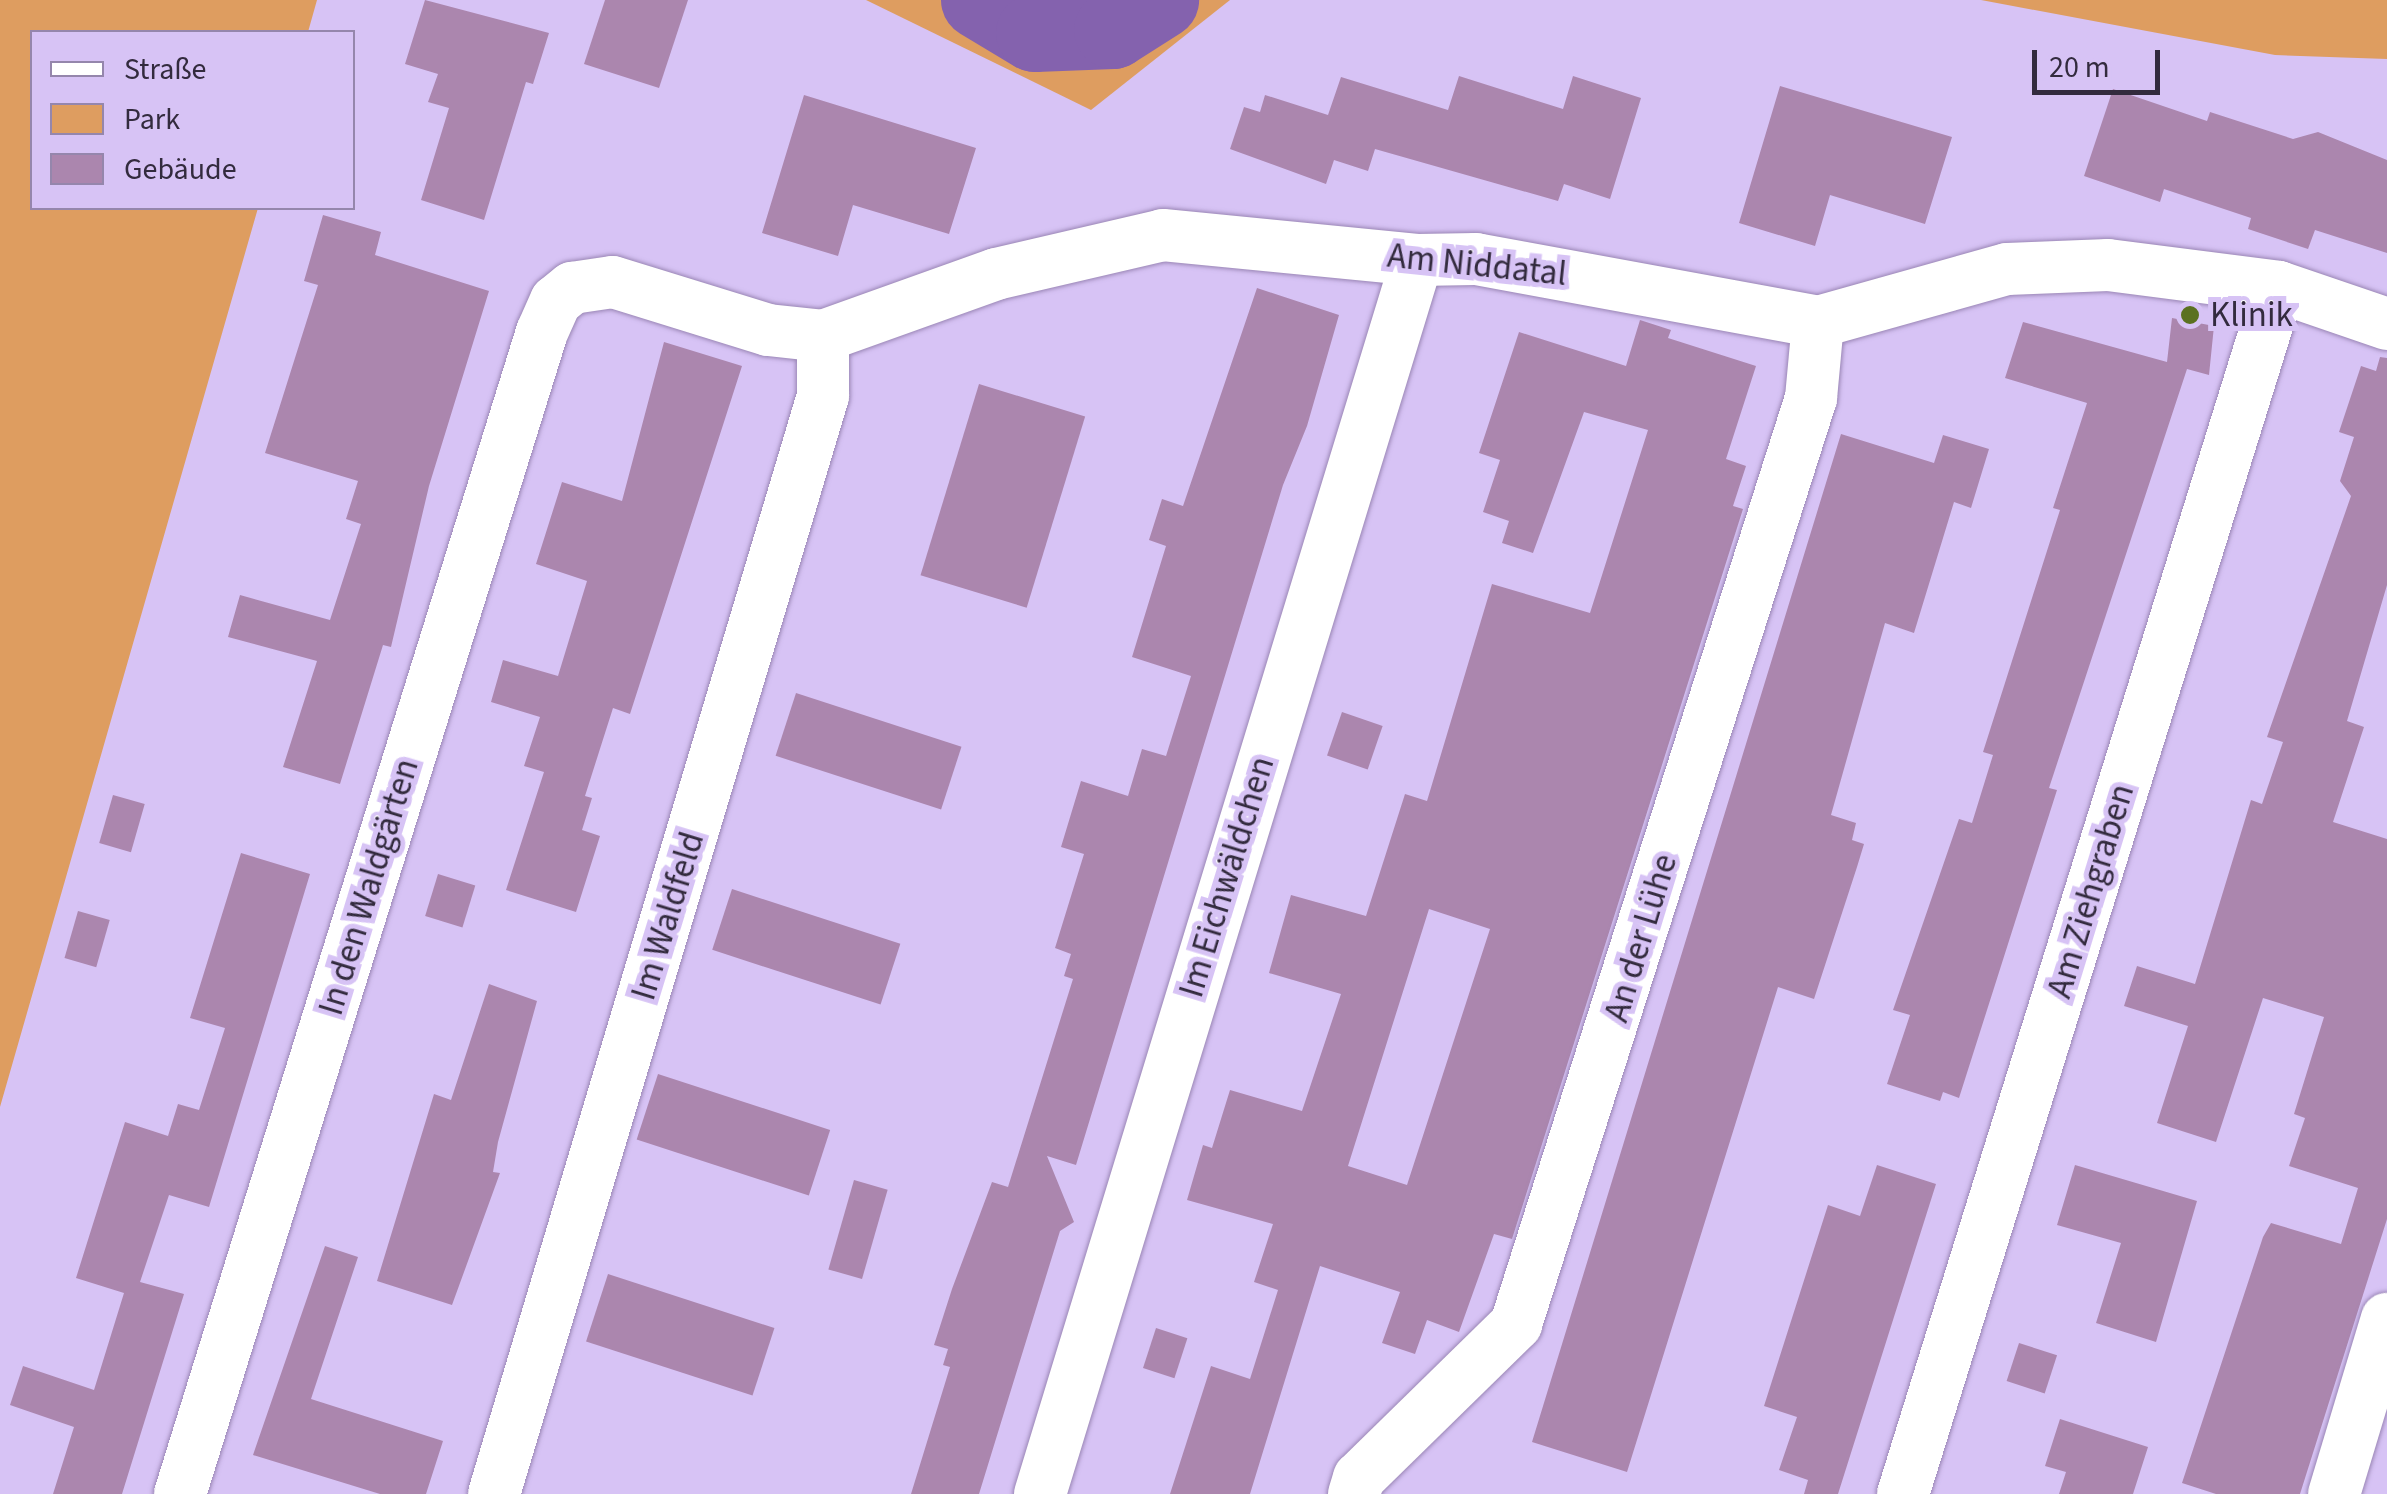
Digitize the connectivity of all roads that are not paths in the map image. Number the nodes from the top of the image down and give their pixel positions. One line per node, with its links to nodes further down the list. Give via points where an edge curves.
1 (1417, 260): 4 (street, Am Niddatal, via 1476,259 1569,272); 6 (street, Am Niddatal, via 1162,235 996,274); 10 (street, Im Eichwäldchen)
2 (2279, 287): 4 (street, Am Niddatal, via 2108,265 2007,268); 5 (street, Am Niddatal); 12 (street, Am Ziehgraben)
3 (572, 288): 6 (street, Am Niddatal, via 613,282 768,330); 8 (street, In den Waldgärten, via 556,301 542,332)
4 (1818, 322): 11 (street, An der Lühe, via 1811,398 1516,1324 1359,1478)
5 (2387, 324)
6 (823, 336): 9 (street, Im Waldfeld, via 823,396)
7 (2387, 1319): 13 (street)
8 (180, 1494)
9 (494, 1494)
10 (1040, 1494)
11 (1354, 1494)
12 (1903, 1494)
13 (2334, 1494)

